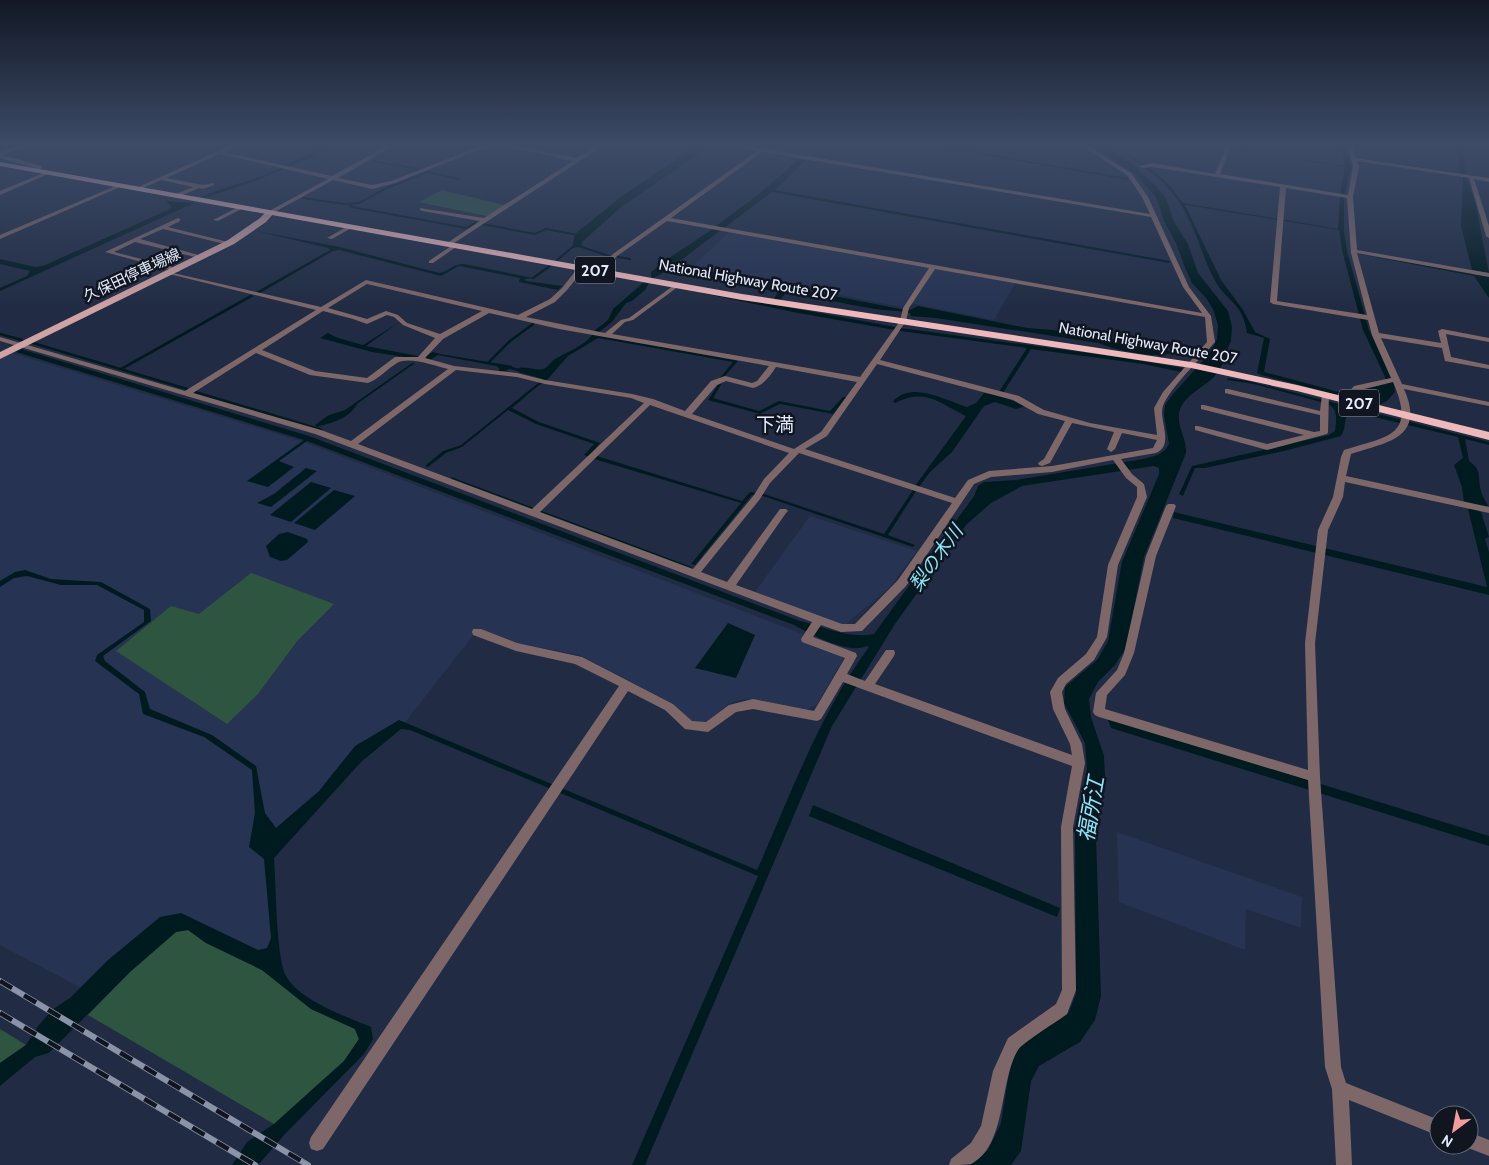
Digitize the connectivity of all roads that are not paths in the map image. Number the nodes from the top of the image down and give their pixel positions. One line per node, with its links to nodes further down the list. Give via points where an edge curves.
1 (91, 198): 22 (street)
2 (196, 198): 11 (highway, National Highway Route 207 / 207)
3 (295, 198): 13 (street)
4 (517, 198): 18 (street)
5 (696, 198): 15 (street)
6 (1047, 198): 14 (street)
7 (1146, 198): 14 (street)
8 (1282, 198): 40 (street, via 1273,302)
9 (1350, 198): 27 (street)
10 (1475, 198): 21 (street)
11 (242, 207): 13 (highway, National Highway Route 207 / 207); 17 (street)
12 (422, 209): 18 (street)
13 (271, 212): 19 (highway, National Highway Route 207 / 207); 25 (main road, 久保田停車場線)
14 (1153, 216): 38 (street, via 1186,286)
15 (667, 219): 30 (street); 33 (street, via 616,255)
16 (178, 220): 20 (street)
17 (216, 220)
18 (483, 220): 26 (street)
19 (350, 226): 23 (street); 26 (highway, National Highway Route 207 / 207)
20 (162, 228): 24 (street); 25 (street)
21 (1489, 236)
22 (0, 237)
23 (330, 238)
24 (135, 240): 28 (street); 32 (street, via 108,252)
25 (229, 243): 28 (main road, 久保田停車場線)
26 (452, 244): 29 (street); 31 (highway, National Highway Route 207 / 207)
27 (1354, 252): 34 (street); 40 (street)
28 (203, 256): 32 (main road, 久保田停車場線)
29 (431, 262)
30 (934, 266): 38 (street); 41 (street)
31 (582, 268): 33 (highway, National Highway Route 207 / 207); 39 (street, via 563,292)
32 (175, 271): 36 (street); 47 (main road, 久保田停車場線)
33 (600, 271): 35 (highway, National Highway Route 207 / 207)
34 (1489, 275)
35 (677, 284): 41 (highway, National Highway Route 207 / 207, via 742,297); 42 (street, via 631,319)
36 (320, 310): 37 (street, via 366,282); 44 (street, via 367,322 386,313); 49 (street)
37 (487, 311): 39 (street); 44 (street)
38 (1208, 316): 54 (street, via 1211,342)
39 (517, 318): 42 (street)
40 (1370, 318): 43 (street)
41 (902, 320): 52 (street); 54 (highway, National Highway Route 207 / 207)
42 (600, 334): 53 (street)
43 (1376, 335): 48 (street); 58 (street)
44 (440, 337): 51 (street)
45 (0, 338): 47 (street)
46 (1489, 340): 48 (street, via 1442,331)
47 (22, 345): 50 (main road, 久保田停車場線); 60 (street)
48 (1445, 346): 55 (street, via 1448,359)
49 (254, 351): 51 (street, via 313,372 368,381 398,359); 60 (street)
50 (0, 356)
51 (422, 357): 56 (street, via 429,363)
52 (875, 360): 57 (street); 68 (street, via 1016,398 1041,412)
53 (774, 365): 57 (street); 66 (street, via 760,383 753,386 725,378 714,383)
54 (1191, 365): 61 (highway, National Highway Route 207 / 207); 74 (street, via 1158,408)
55 (1489, 367)
56 (454, 368): 63 (street, via 517,375); 75 (street)
57 (861, 380): 76 (street, via 824,434)
58 (1397, 383): 62 (street, via 1384,382 1357,388); 64 (street); 69 (street, via 1405,404)
59 (1228, 391): 67 (street)
60 (187, 393): 75 (street, via 296,424)
61 (1325, 399): 62 (highway, National Highway Route 207 / 207); 67 (street)
62 (1346, 400): 69 (highway, National Highway Route 207 / 207)
63 (650, 401): 66 (street); 83 (street)
64 (1489, 404)
65 (1204, 407): 72 (street)
66 (687, 414): 76 (street)
67 (1324, 414): 72 (street, via 1324,432)
68 (1070, 420): 71 (street); 78 (street, via 1047,461)
69 (1405, 420): 73 (highway, National Highway Route 207 / 207); 79 (street, via 1401,431 1394,436 1347,452)
70 (1198, 428): 72 (street, via 1267,447)
71 (1119, 430): 74 (street); 77 (street)
72 (1315, 435)
73 (1489, 436)
74 (1162, 438): 77 (street, via 1156,450)
75 (352, 445): 83 (street)
76 (797, 450): 80 (street); 85 (street, via 767,481)
77 (1113, 453): 80 (street, via 1052,469 989,474 971,482); 93 (street, via 1129,476 1141,486 1142,497 1113,565 1102,637 1090,657 1062,681 1056,692 1058,710 1076,744)
78 (1042, 463)
79 (1341, 478): 82 (street); 94 (street, via 1338,497 1323,530 1310,643)
80 (957, 502): 87 (street, via 902,582 858,628 841,628)
81 (1171, 506): 94 (street, via 1151,556 1130,653 1121,672 1102,693 1099,712)
82 (1489, 510)
83 (536, 511): 85 (street)
84 (784, 511): 86 (street)
85 (694, 574): 86 (street)
86 (729, 587): 87 (street)
87 (819, 620): 90 (street, via 806,639 852,656)
88 (477, 632): 91 (street, via 516,647 578,660)
89 (890, 653): 92 (street)
90 (840, 676): 91 (street, via 817,716 754,704 732,708 708,728 689,726 668,707); 92 (street)
91 (627, 684): 97 (street)
92 (868, 686): 93 (street)
93 (1079, 763): 98 (street, via 1068,827 1069,990 1062,1009 1013,1043 1001,1071 990,1129 977,1149)
94 (1314, 778): 95 (street, via 1333,1067)
95 (1340, 1089): 96 (street); 99 (street)
96 (1429, 1124)
97 (318, 1144)
98 (957, 1165)
99 (1344, 1165)

